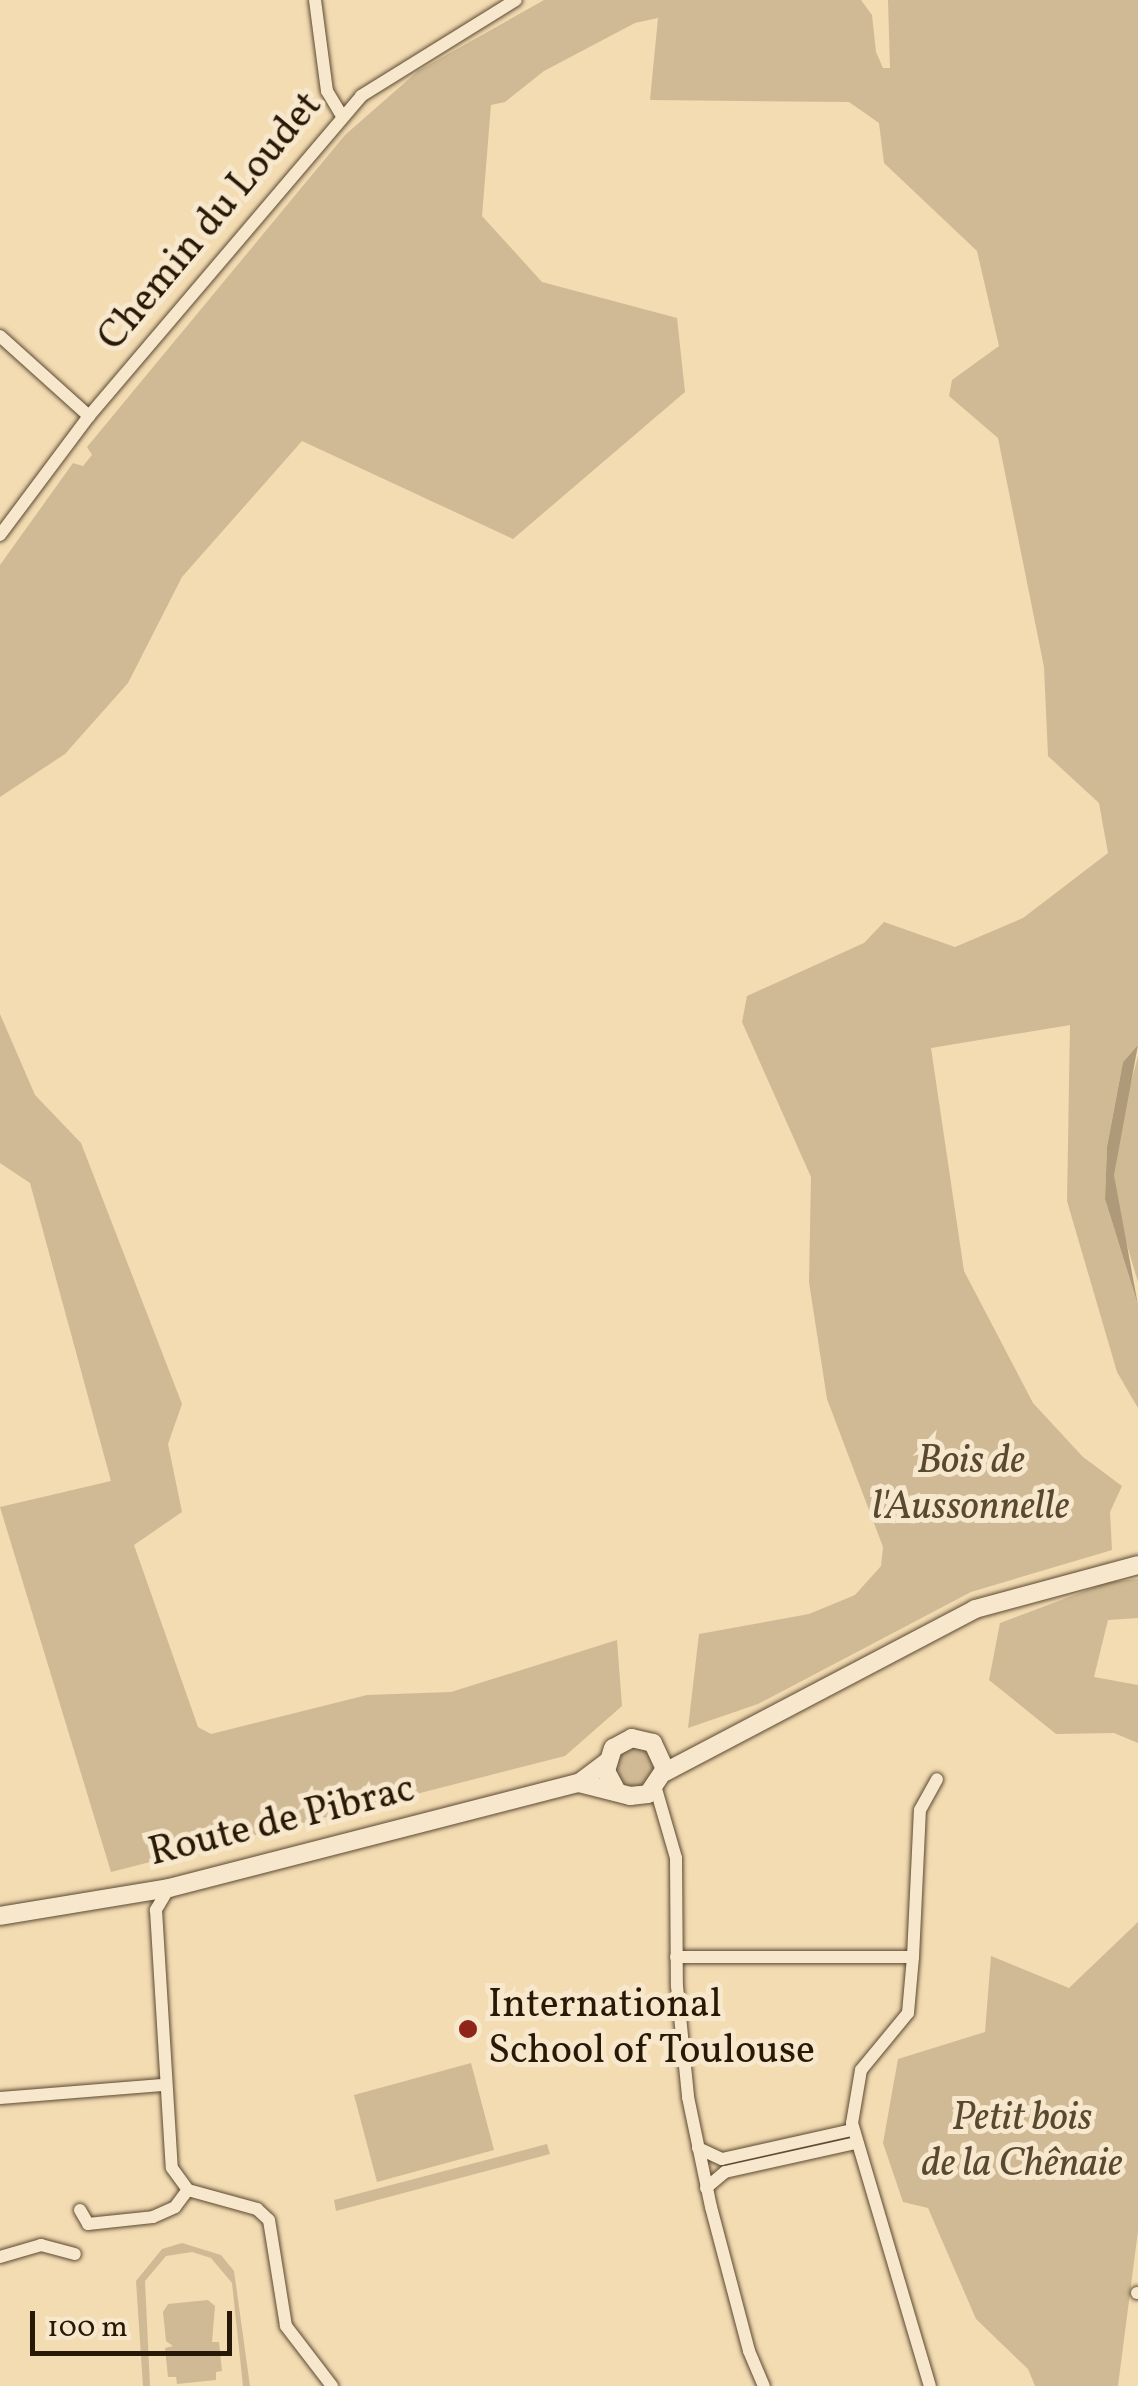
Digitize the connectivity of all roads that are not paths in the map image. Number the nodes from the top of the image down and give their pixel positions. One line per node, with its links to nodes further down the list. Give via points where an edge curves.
1 (315, 0): 4 (street, via 327,91)
2 (516, 0): 3 (street, Chemin du Loudet)
3 (497, 5): 4 (street, Chemin du Loudet, via 392,72)
4 (342, 116): 6 (street, Chemin du Loudet)
5 (0, 336): 6 (street)
6 (90, 416): 7 (street, Chemin du Loudet)
7 (0, 535)
8 (1138, 1565): 10 (main road, via 975,1609)
9 (659, 1749): 10 (main road); 11 (main road, via 628,1738); 14 (main road)
10 (696, 1751): 14 (main road)
11 (606, 1764): 13 (main road, Route de Pibrac); 15 (main road)
12 (937, 1779): 19 (street, via 920,1810)
13 (578, 1782): 15 (main road, Route de Pibrac); 16 (main road, Route de Pibrac)
14 (653, 1786): 15 (main road); 18 (street, via 676,1858)
15 (616, 1790)
16 (168, 1888): 17 (main road, Route de Pibrac); 20 (street, via 156,1910)
17 (0, 1916)
18 (676, 1957): 19 (street); 23 (street)
19 (912, 1957): 22 (street, via 908,2013 861,2070)
20 (162, 2085): 21 (street); 25 (street, via 169,2158)
21 (0, 2098)
22 (854, 2136): 23 (street, via 718,2160); 24 (street, via 725,2172); 31 (street)
23 (698, 2148): 24 (street)
24 (706, 2188): 30 (street)
25 (188, 2190): 26 (street, via 176,2207 153,2218 88,2224); 29 (street, via 253,2208 269,2220 286,2326)
26 (80, 2210)
27 (75, 2254): 28 (street, via 41,2245)
28 (0, 2257)
29 (332, 2386)
30 (764, 2386)
31 (930, 2386)

